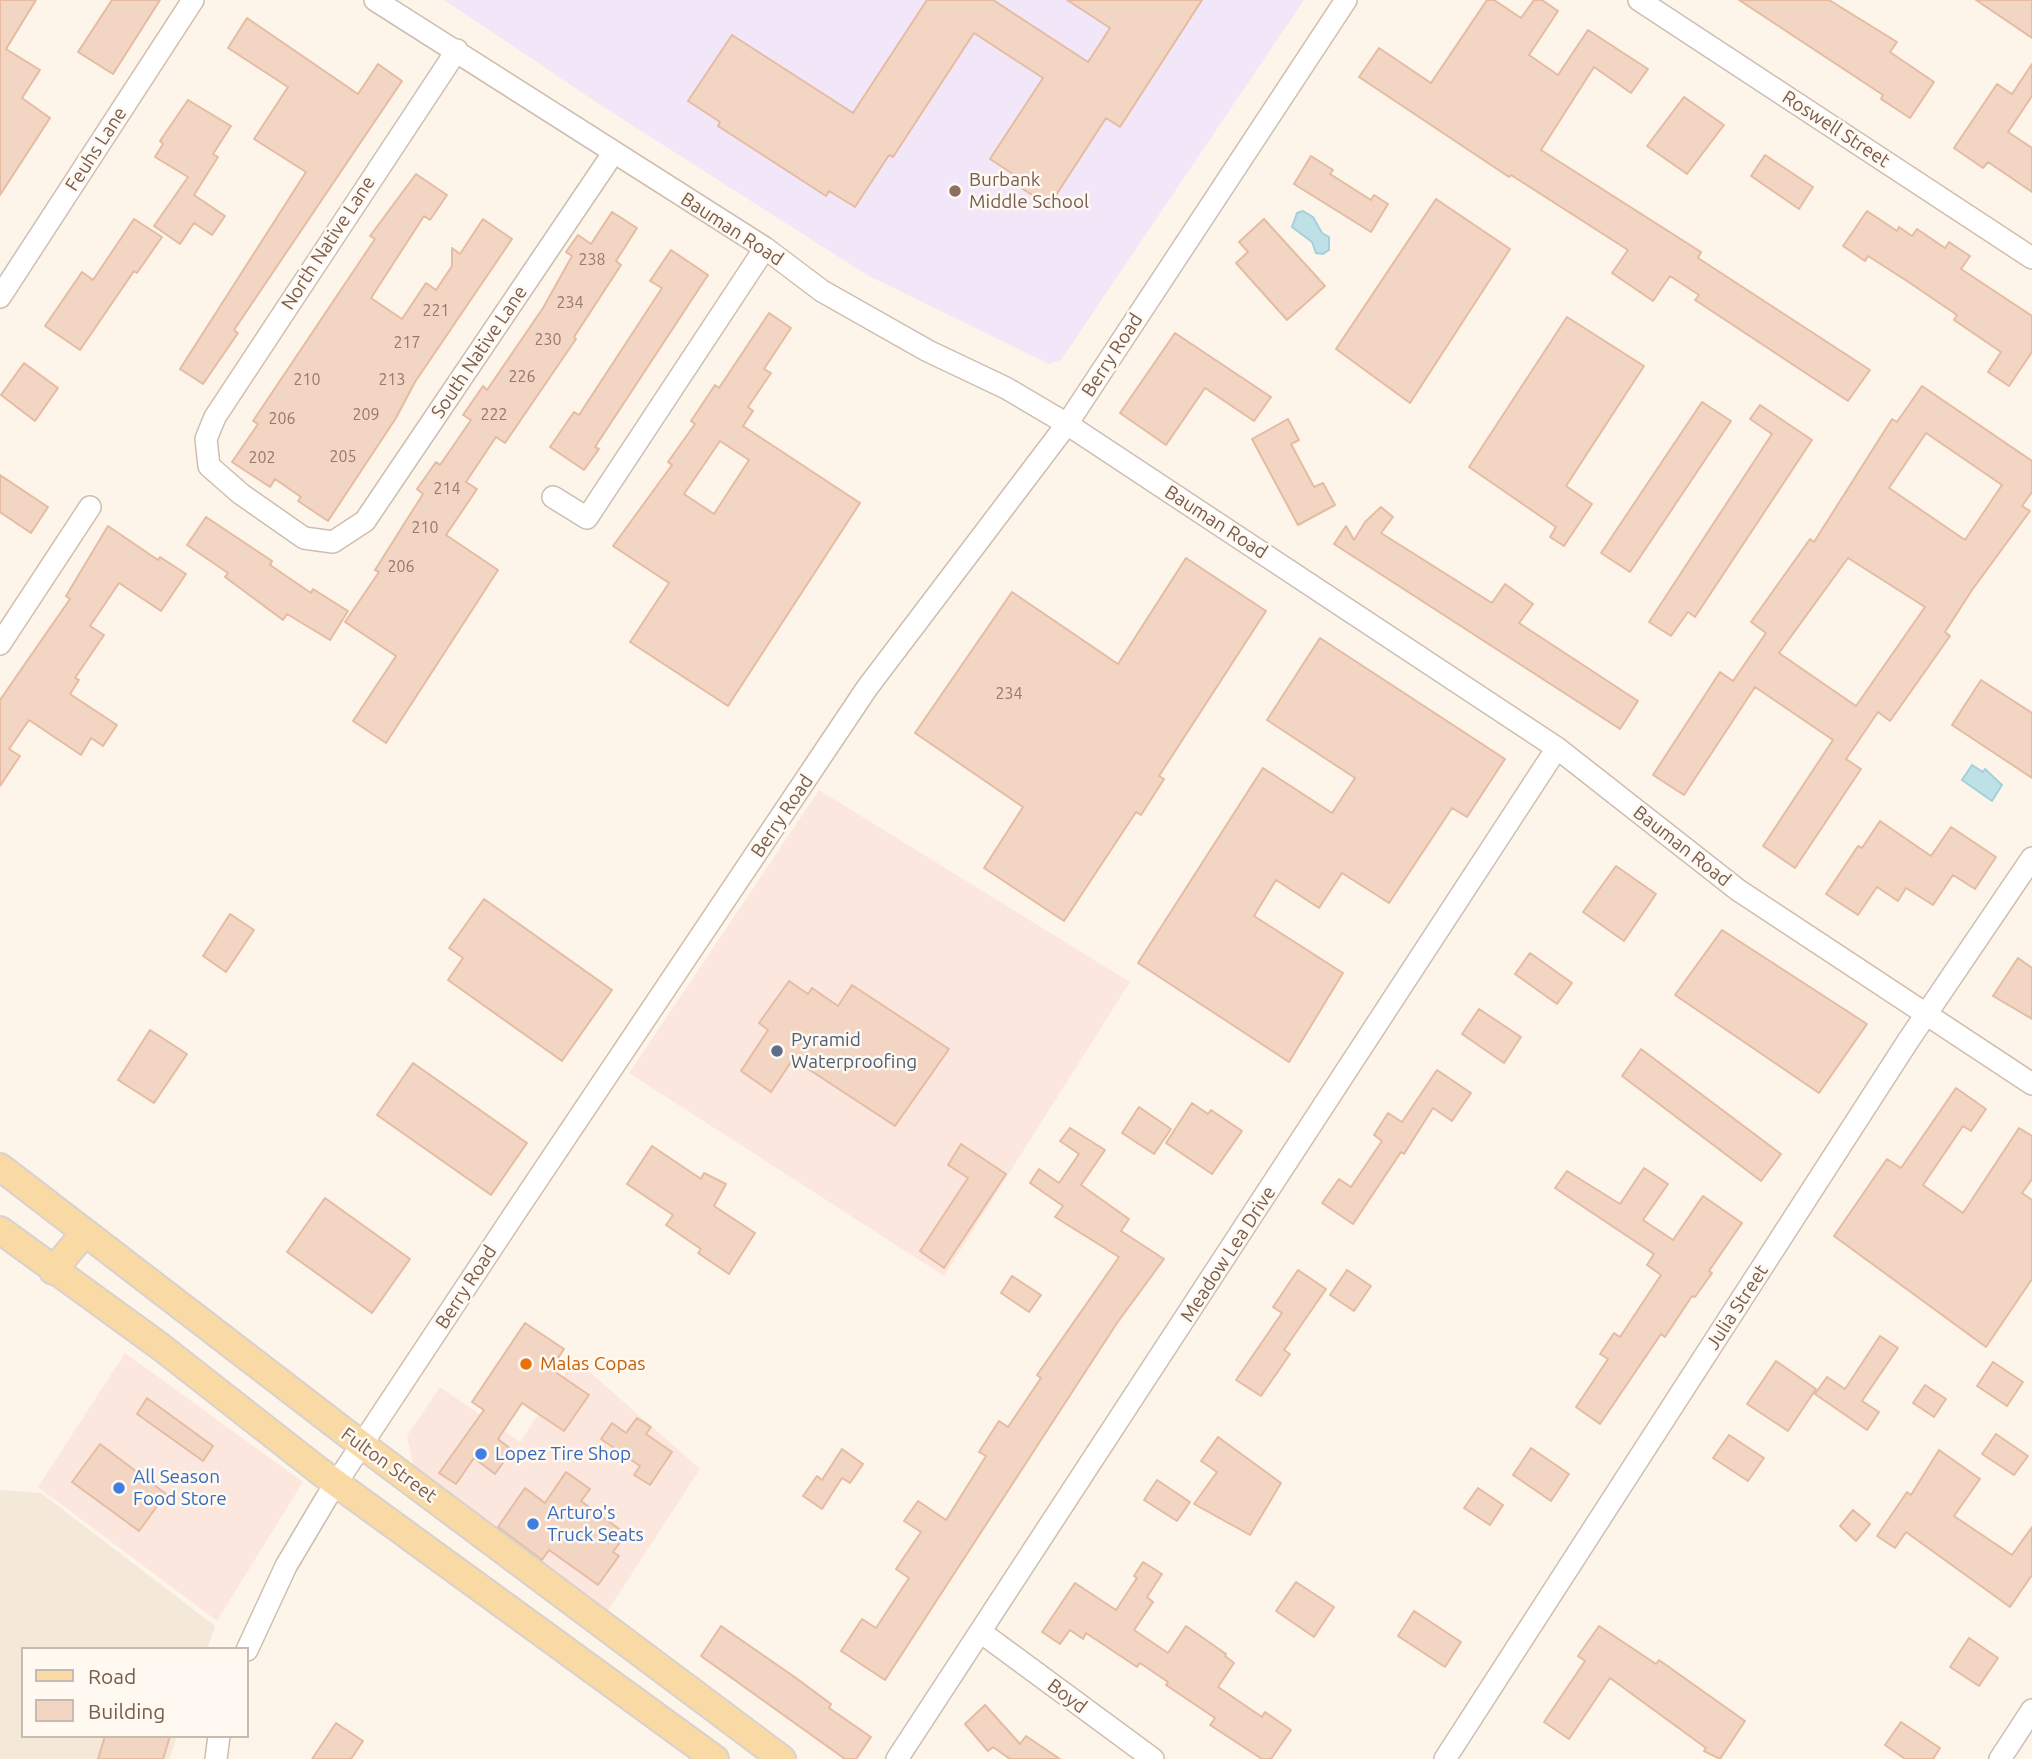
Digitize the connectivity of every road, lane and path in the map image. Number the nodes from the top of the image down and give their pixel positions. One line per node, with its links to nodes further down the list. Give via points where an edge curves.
1 (193, 0): 9 (street, Feuhs Lane)
2 (375, 0): 5 (street, Bauman Road)
3 (1346, 0): 10 (street, Berry Road)
4 (1639, 0): 8 (street, Roswell Street)
5 (457, 50): 6 (street, Bauman Road); 13 (street, North Native Lane, via 215,417 206,439 209,466 241,494 304,538)
6 (614, 152): 7 (street, Bauman Road); 13 (street, South Native Lane, via 365,521)
7 (765, 248): 10 (street, Bauman Road, via 822,291); 11 (street, via 587,518)
8 (2032, 258)
9 (0, 297)
10 (1067, 424): 15 (street, Bauman Road); 23 (street, Berry Road, via 867,688)
11 (553, 497)
12 (90, 507): 14 (street)
13 (333, 542)
14 (0, 644)
15 (1557, 748): 17 (street, Bauman Road, via 1738,890); 25 (street, Meadow Lea Drive)
16 (2032, 858): 17 (street, Julia Street)
17 (1926, 1015): 18 (street, Bauman Road); 34 (street, Julia Street)
18 (2032, 1084)
19 (0, 1167): 21 (main road, Fulton Street)
20 (0, 1230): 22 (main road)
21 (85, 1232): 22 (main road); 23 (main road, Fulton Street)
22 (53, 1271): 24 (main road, via 161,1347)
23 (363, 1445): 24 (street, Berry Road); 31 (main road, Fulton Street)
24 (336, 1483): 26 (street, Berry Road, via 286,1566); 30 (main road)
25 (982, 1633): 32 (street, Meadow Lea Drive); 33 (street, Boyd)
26 (248, 1648)
27 (2032, 1710): 35 (street)
28 (219, 1738): 29 (street)
29 (216, 1759)
30 (715, 1759)
31 (782, 1759)
32 (897, 1759)
33 (1153, 1759)
34 (1445, 1759)
35 (2000, 1759)

